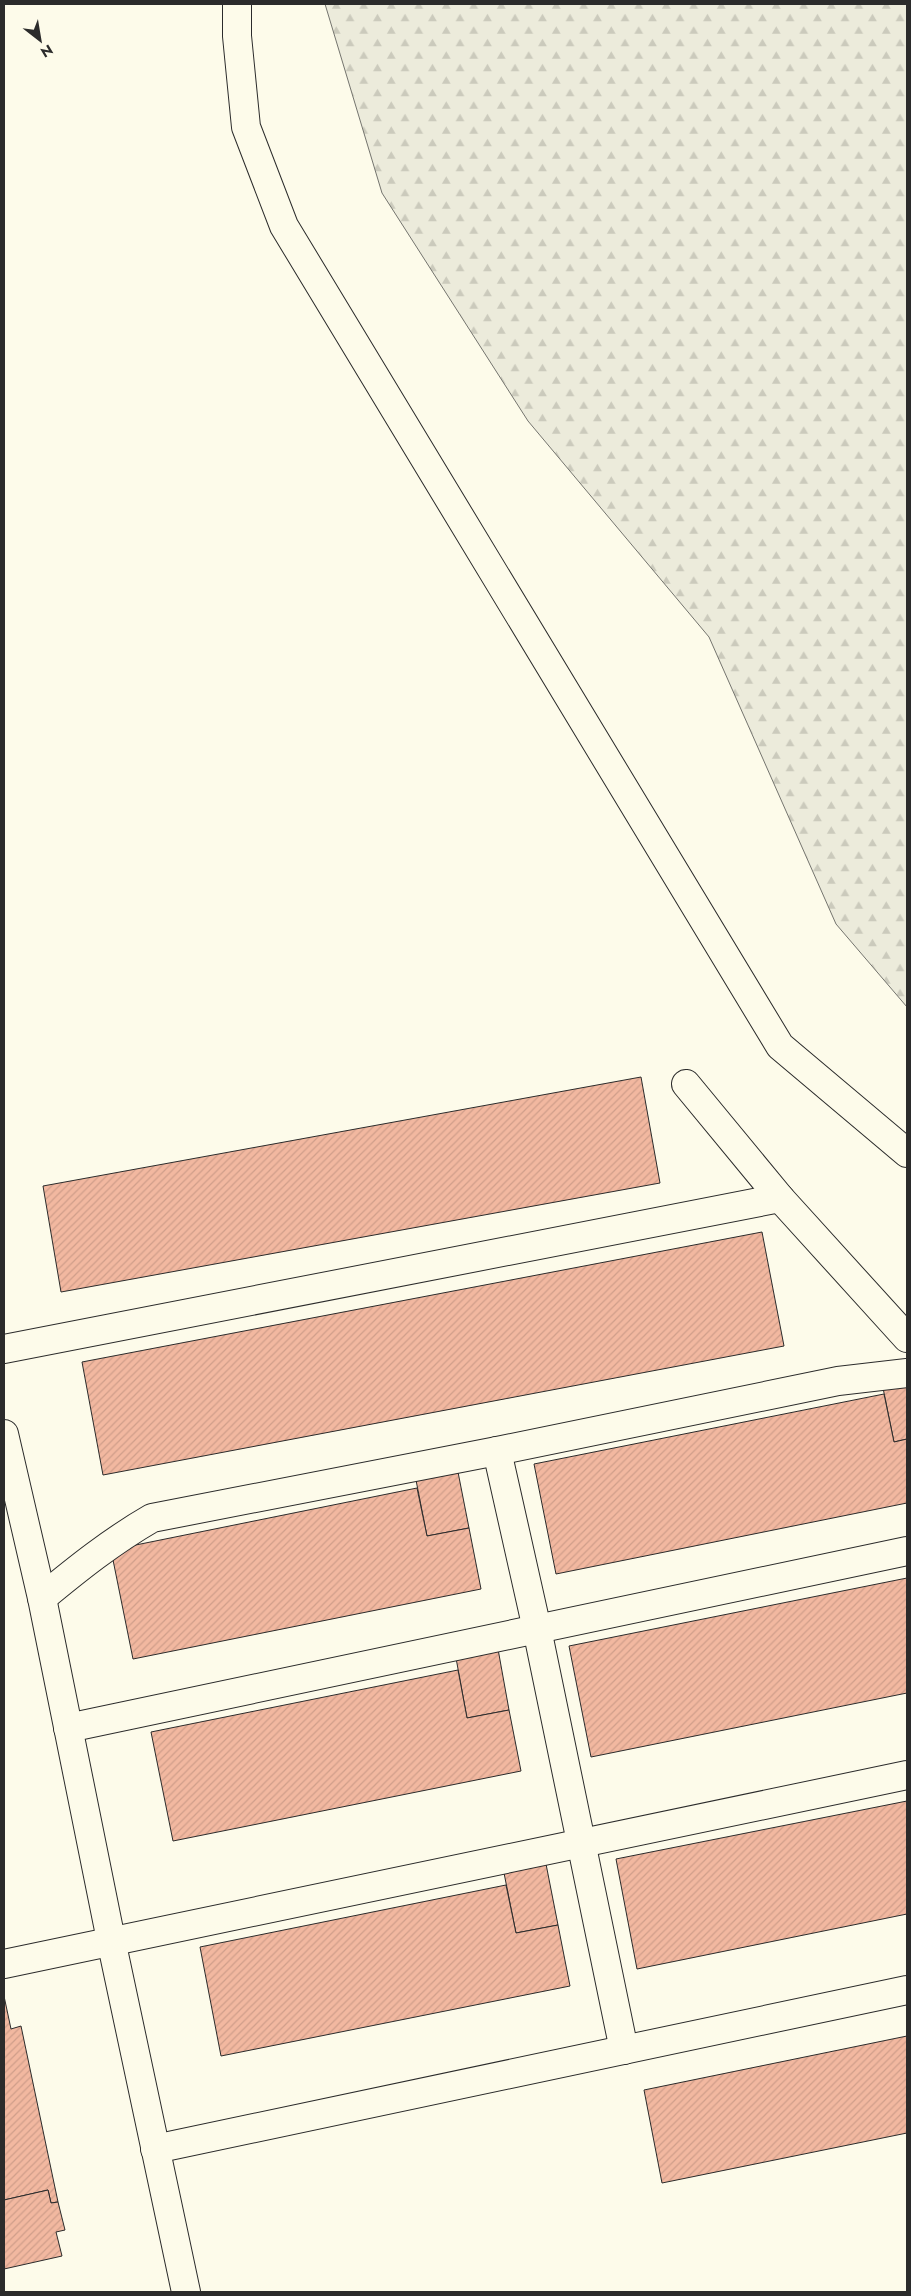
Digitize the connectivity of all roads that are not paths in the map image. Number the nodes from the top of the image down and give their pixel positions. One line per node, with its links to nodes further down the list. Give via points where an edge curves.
1 (237, 4): 3 (lane, via 246,127 284,226 780,1046)
2 (686, 1084): 4 (lane)
3 (907, 1153)
4 (780, 1198): 5 (lane); 6 (lane)
5 (907, 1338)
6 (4, 1349)
7 (907, 1373): 9 (lane, via 838,1381)
8 (4, 1434): 11 (lane)
9 (497, 1451): 11 (lane, via 152,1518 120,1536); 12 (lane)
10 (907, 1551): 12 (lane)
11 (42, 1598): 13 (lane)
12 (537, 1629): 13 (lane); 15 (lane)
13 (68, 1728): 16 (lane)
14 (907, 1775): 15 (lane)
15 (581, 1843): 16 (lane); 19 (lane)
16 (111, 1940): 17 (lane); 20 (lane)
17 (4, 1964)
18 (907, 1990): 19 (lane)
19 (624, 2050): 20 (lane)
20 (155, 2149): 21 (lane)
21 (186, 2292)

